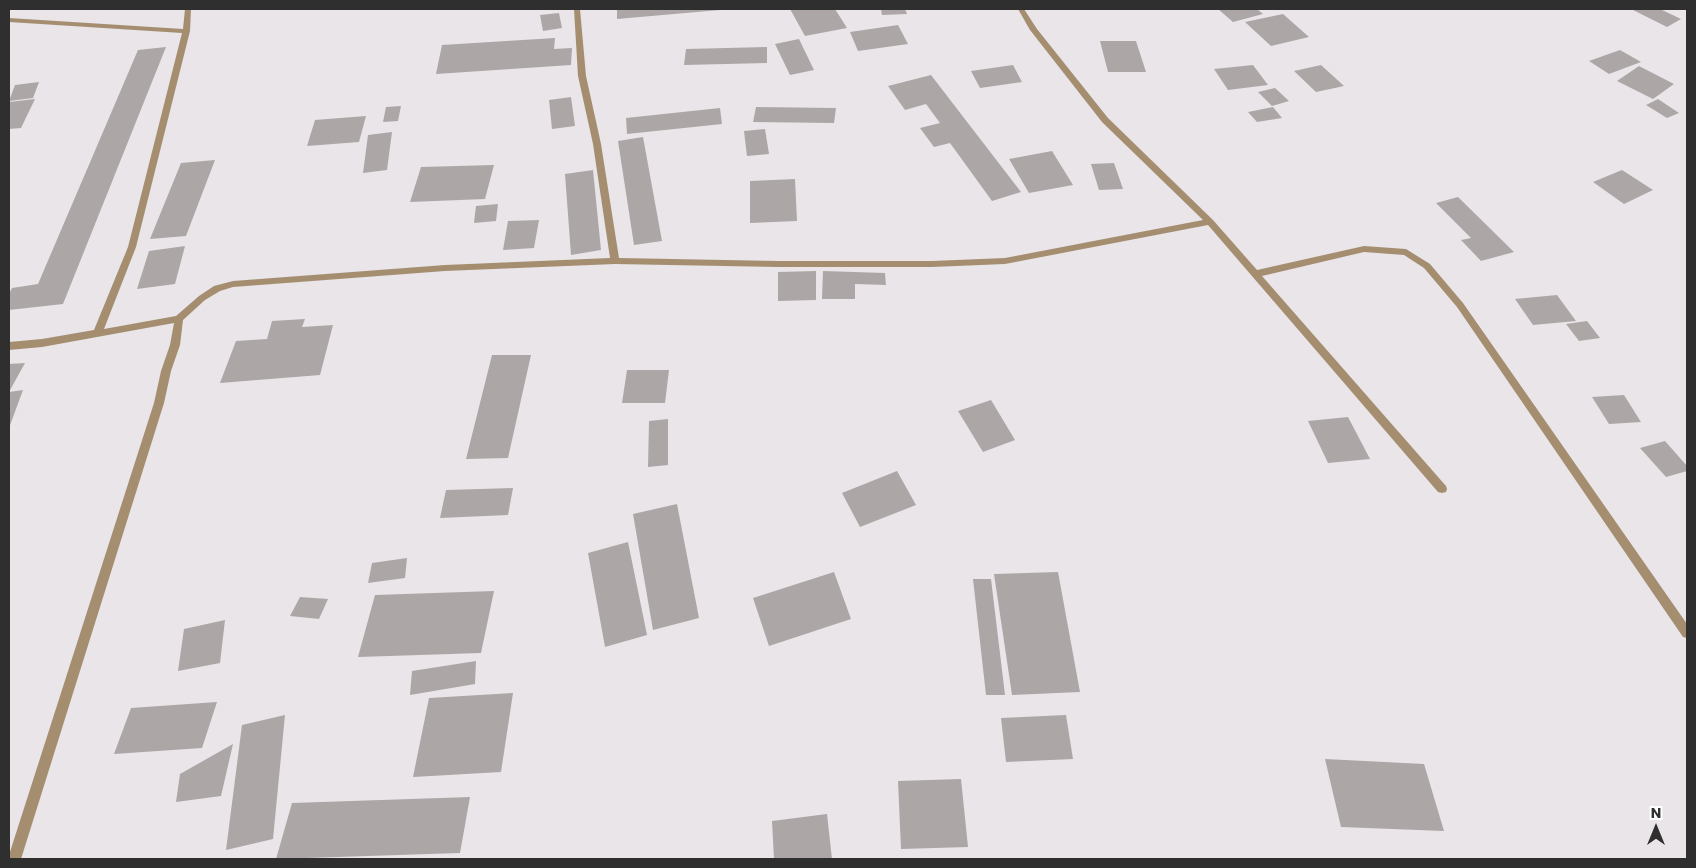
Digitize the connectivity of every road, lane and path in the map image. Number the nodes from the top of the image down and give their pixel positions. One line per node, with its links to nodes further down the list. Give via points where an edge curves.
1 (188, 9): 5 (street)
2 (577, 9): 7 (street, via 582,76 597,144)
3 (1021, 9): 6 (street, via 1104,120)
4 (9, 20): 5 (street)
5 (186, 31): 10 (street, via 132,247)
6 (1210, 222): 7 (street, via 1005,261 932,264); 8 (street)
7 (615, 261): 9 (street, via 445,268 233,284 217,288)
8 (1256, 274): 12 (street); 13 (street, via 1364,249 1406,252 1427,266 1460,305)
9 (179, 318): 10 (street); 14 (street, via 159,403)
10 (96, 334): 11 (street)
11 (9, 346)
12 (1442, 489)
13 (1687, 633)
14 (14, 859)

